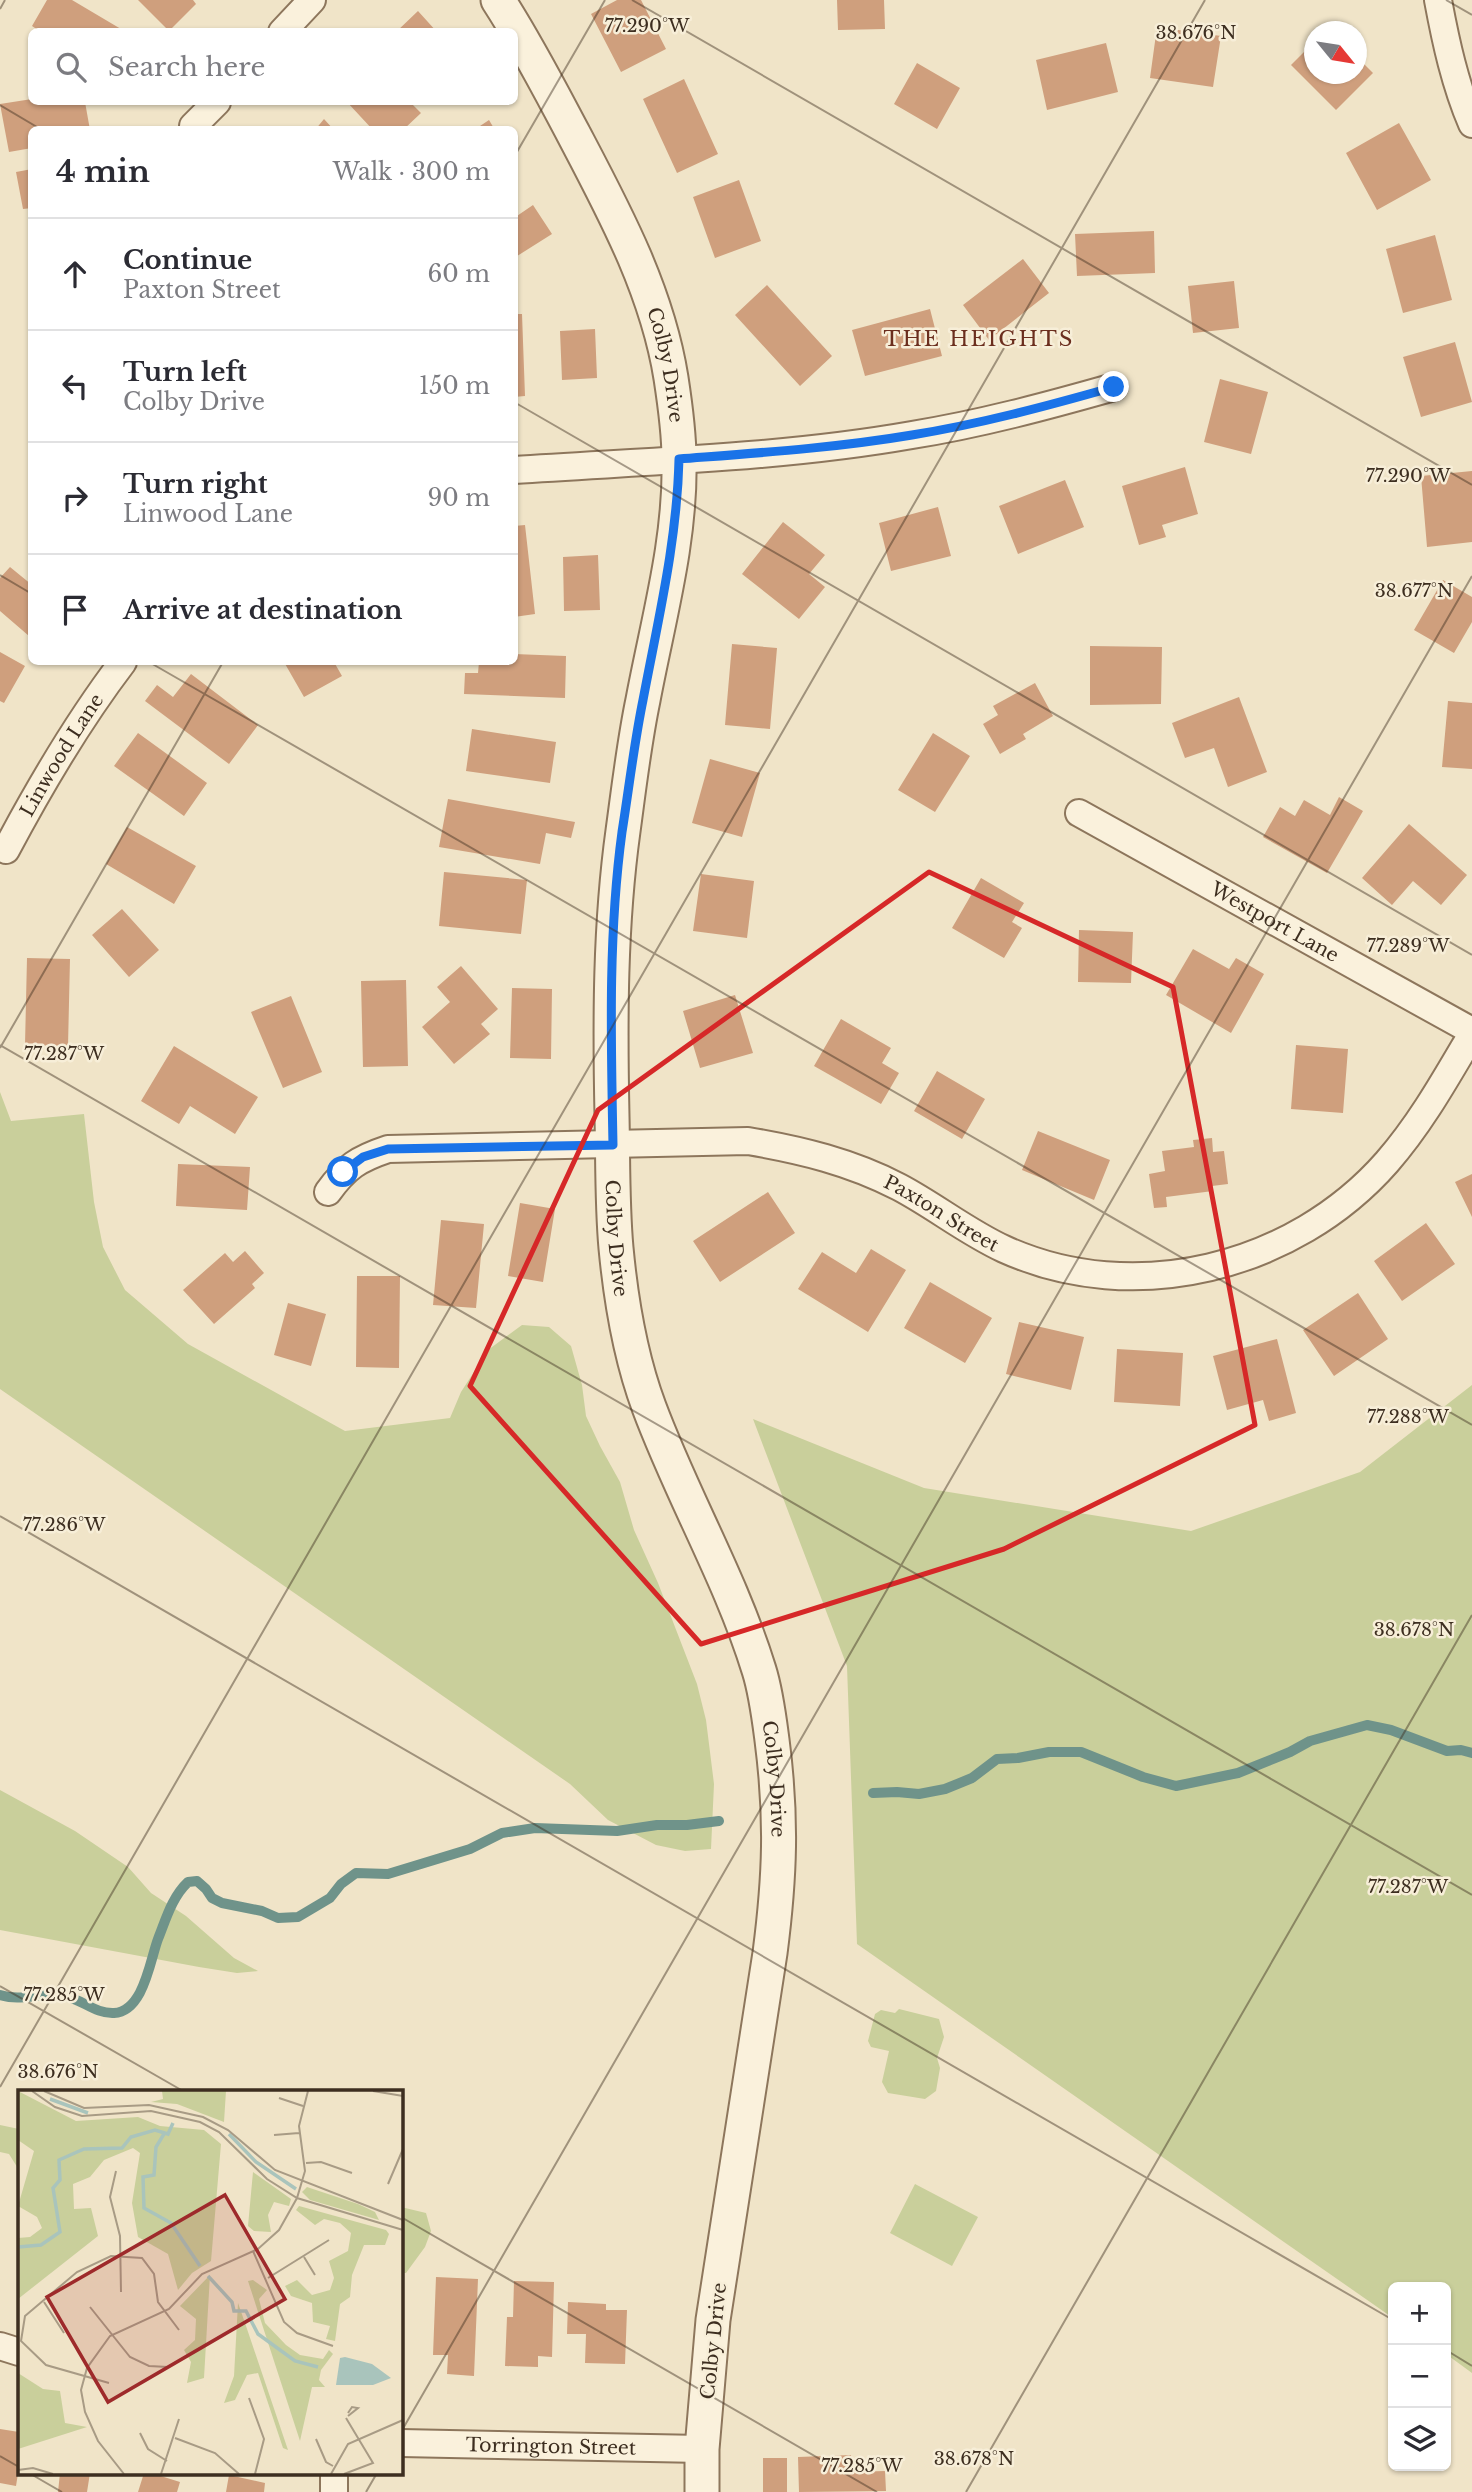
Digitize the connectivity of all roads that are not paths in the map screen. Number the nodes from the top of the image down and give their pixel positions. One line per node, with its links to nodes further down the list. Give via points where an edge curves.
1 (312, 0): 4 (street)
2 (498, 0): 5 (street, Colby Drive)
3 (1438, 0): 8 (street, via 1448,55)
4 (286, 28)
5 (515, 28)
6 (518, 34): 11 (street, Colby Drive, via 613,208 645,282 670,372)
7 (214, 105): 9 (street)
8 (1472, 124)
9 (193, 126)
10 (1114, 387): 11 (street, via 1013,415 912,435)
11 (679, 459): 12 (street); 17 (street, Colby Drive, via 671,558 643,701 616,895 610,1001)
12 (518, 470)
13 (121, 665): 15 (street, Linwood Lane, via 42,782)
14 (1079, 813): 16 (street, Westport Lane)
15 (6, 850)
16 (1472, 1033): 17 (street, Paxton Street, via 1411,1132 1348,1199 1261,1252 1173,1275 1112,1276 1006,1250 901,1188 852,1165 801,1150 748,1141)
17 (613, 1145): 18 (street, Paxton Street, via 388,1149 363,1157 343,1172); 22 (street, Colby Drive, via 617,1259 636,1367 761,1674 780,1814 777,1899 713,2320)
18 (328, 1192)
19 (0, 2346): 20 (street)
20 (18, 2352)
21 (402, 2443): 22 (street, Torrington Street)
22 (702, 2449): 25 (street, Colby Drive)
23 (334, 2474): 24 (street)
24 (334, 2492)
25 (702, 2492)

